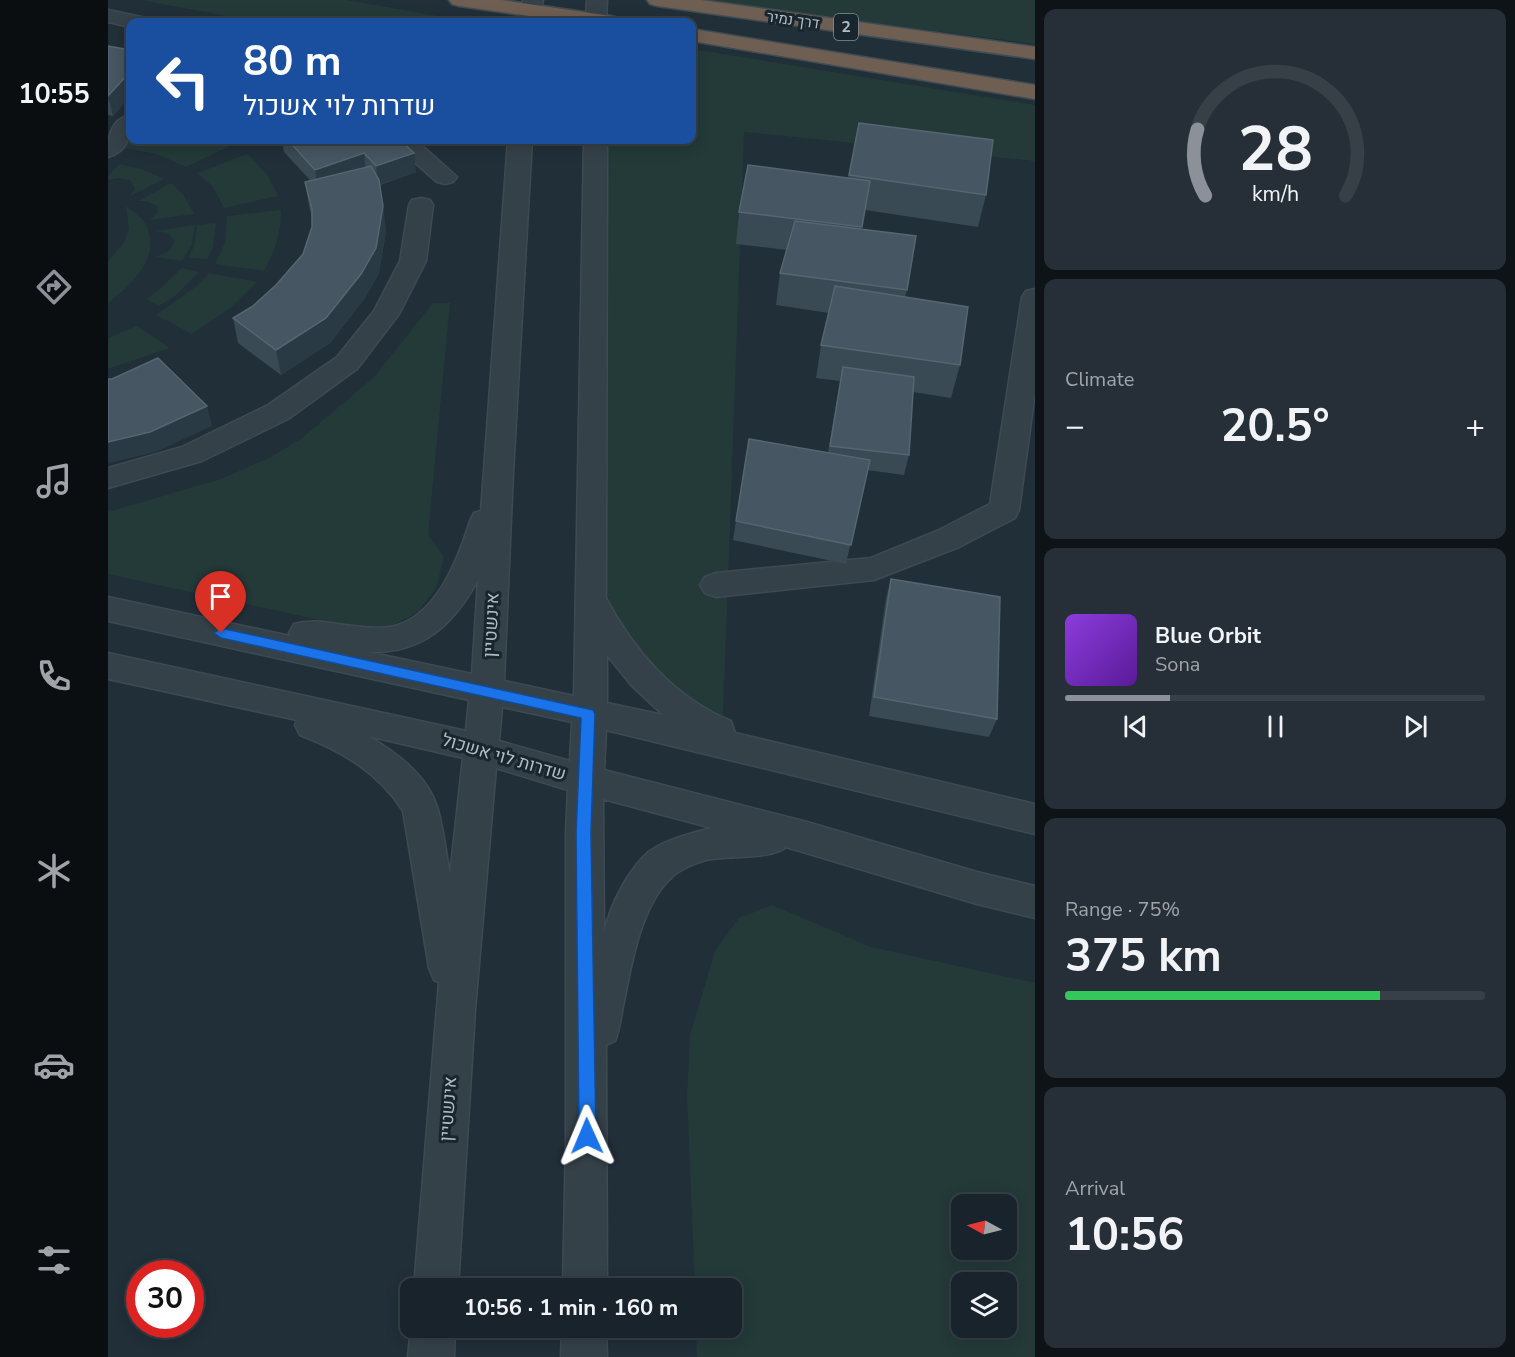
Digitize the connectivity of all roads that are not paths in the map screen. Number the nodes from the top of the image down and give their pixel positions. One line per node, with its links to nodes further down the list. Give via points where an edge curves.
1 (657, 0): 4 (highway, דרך נמיר / 2)
2 (694, 0): 4 (highway)
3 (451, 2): 5 (highway); 8 (highway)
4 (728, 10): 11 (highway, דרך נמיר / 2)
5 (530, 11): 7 (highway)
6 (108, 16): 9 (street)
7 (600, 16)
8 (486, 18)
9 (126, 20)
10 (696, 36): 12 (highway, דרך נמיר / 2)
11 (1035, 53)
12 (1035, 92)
13 (126, 127): 17 (street)
14 (408, 144): 18 (street)
15 (520, 144): 22 (street, אינשטיין)
16 (596, 144): 25 (street)
17 (108, 150)
18 (445, 177)
19 (421, 205): 23 (street, via 413,261 386,314 347,363 278,412 192,454)
20 (1035, 297): 21 (street)
21 (1032, 334): 24 (street, via 1004,510 948,539 874,569)
22 (498, 473): 27 (street, via 466,577 450,602 414,631 382,640); 29 (street, אינשטיין)
23 (108, 478)
24 (716, 585)
25 (590, 593): 31 (street); 33 (street, via 595,611 613,639 682,712)
26 (108, 609): 27 (street)
27 (153, 618): 29 (street)
28 (108, 666): 30 (street, שדרות לוי אשכול)
29 (486, 690): 31 (street); 32 (street, אינשטיין)
30 (229, 693): 32 (street, שדרות לוי אשכול); 38 (street, via 338,735 380,760 404,783 420,808)
31 (588, 714): 33 (street); 34 (street)
32 (481, 750): 34 (street, שדרות לוי אשכול); 38 (street, אינשטיין)
33 (787, 760): 35 (street)
34 (585, 780): 36 (street, שדרות לוי אשכול); 39 (street)
35 (1035, 819)
36 (807, 837): 37 (street, שדרות לוי אשכול); 39 (street, via 720,841 687,850 657,867 630,908 615,958 605,998)
37 (1035, 902)
38 (455, 1010): 40 (street, אינשטיין)
39 (587, 1136): 41 (street)
40 (437, 1278)
41 (585, 1278)
42 (432, 1338): 44 (street)
43 (584, 1338): 45 (street)
44 (431, 1357)
45 (584, 1357)

